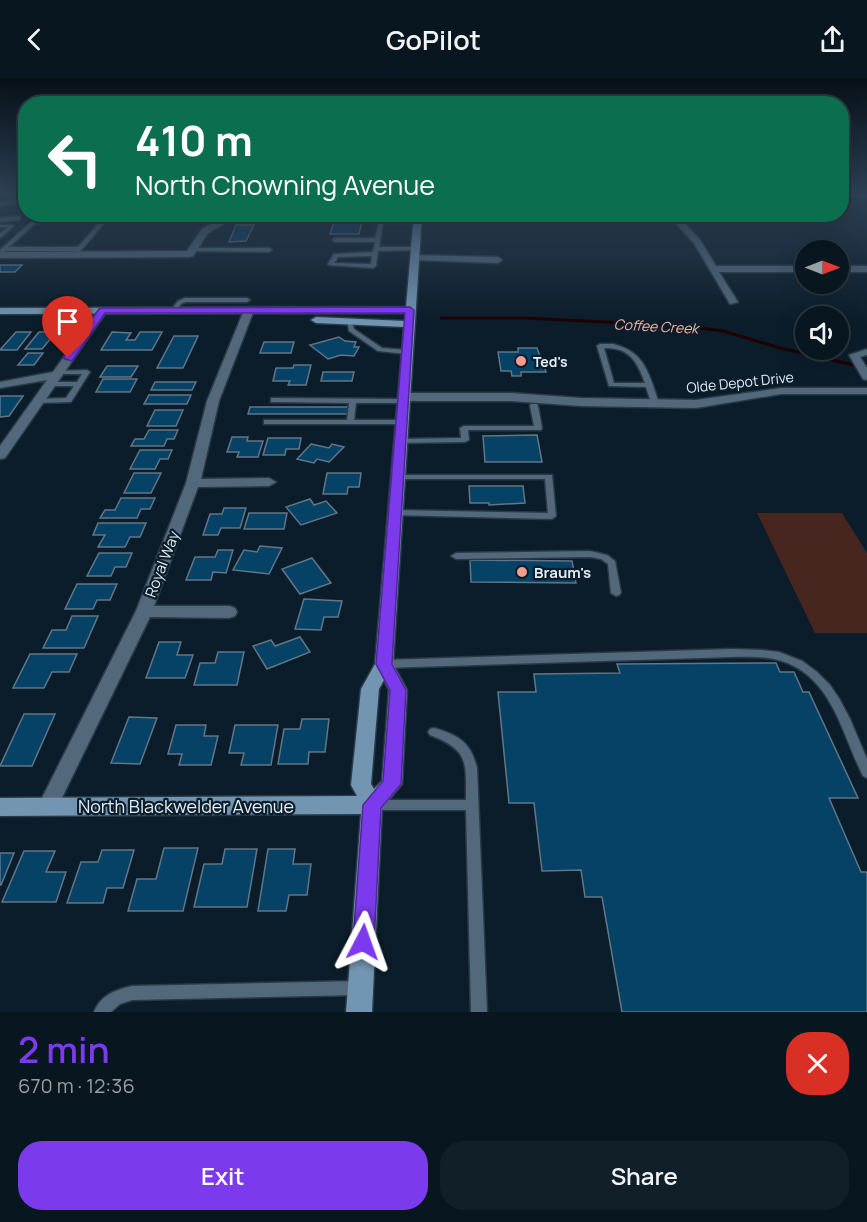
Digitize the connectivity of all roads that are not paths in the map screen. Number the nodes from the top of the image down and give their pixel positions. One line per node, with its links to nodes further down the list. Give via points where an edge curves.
1 (19, 236): 10 (lane)
2 (91, 236): 11 (lane)
3 (202, 236): 12 (street)
4 (379, 236): 8 (lane)
5 (417, 236): 14 (main road)
6 (691, 236): 16 (street)
7 (335, 240): 8 (lane)
8 (378, 240): 13 (lane)
9 (269, 250): 12 (lane)
10 (1, 252): 11 (street)
11 (77, 252): 12 (street)
12 (191, 252)
13 (376, 252): 13 (lane, via 373,266 332,264 336,255); 14 (lane)
14 (416, 254): 15 (street); 23 (main road)
15 (498, 260)
16 (715, 269): 17 (street); 20 (street)
17 (795, 269)
18 (849, 269): 19 (street)
19 (867, 269)
20 (733, 302)
21 (102, 310): 22 (main road); 24 (main road); 26 (street)
22 (247, 310): 23 (main road); 26 (main road); 27 (main road); 51 (street, Royal Way, via 213,401)
23 (410, 310): 28 (main road)
24 (0, 311)
25 (0, 321): 26 (main road)
26 (95, 321): 31 (street)
27 (349, 321): 28 (main road); 29 (lane, via 351,330 380,350)
28 (408, 324): 29 (main road)
29 (407, 352): 40 (main road)
30 (867, 352): 32 (street, via 854,355)
31 (55, 377): 33 (lane); 33 (lane, via 87,372); 34 (street); 39 (street)
32 (867, 377)
33 (79, 384): 39 (lane, via 68,400)
34 (0, 385)
35 (648, 385): 35 (lane, via 634,353 618,346 600,345 611,385); 42 (lane)
36 (867, 391): 42 (street, Olde Depot Drive, via 781,391 696,404)
37 (274, 400): 38 (lane)
38 (353, 400): 40 (lane); 45 (lane)
39 (38, 401): 48 (street)
40 (404, 401): 41 (street, Olde Depot Drive, via 511,397); 43 (street, Olde Depot Drive); 46 (main road)
41 (580, 402): 42 (street, Olde Depot Drive); 43 (street, Olde Depot Drive)
42 (655, 403)
43 (534, 406): 47 (lane, via 538,428 464,428 465,440)
44 (267, 422): 45 (lane)
45 (350, 422): 46 (lane)
46 (402, 422): 47 (main road)
47 (401, 441): 49 (main road)
48 (0, 455)
49 (398, 477): 52 (main road); 52 (lane, via 549,477 552,516)
50 (269, 482): 51 (street)
51 (193, 483): 55 (street, Royal Way)
52 (395, 513): 57 (main road)
53 (456, 556): 54 (lane, via 604,556 612,563)
54 (616, 593)
55 (144, 611): 56 (street); 61 (street, Royal Way)
56 (229, 612)
57 (384, 664): 59 (lane, via 732,653 777,655 811,670 831,691); 60 (main road, via 370,689 362,770 361,785); 60 (main road, via 398,690 392,784)
58 (434, 732): 62 (lane, via 453,737 466,749)
59 (867, 773)
60 (372, 805): 61 (main road, North Blackwelder Avenue); 62 (lane); 64 (main road)
61 (48, 806): 63 (main road, North Blackwelder Avenue)
62 (472, 806): 66 (lane)
63 (0, 807)
64 (360, 1000): 65 (lane, via 132,993 116,996)
65 (102, 1012)
66 (479, 1012)

